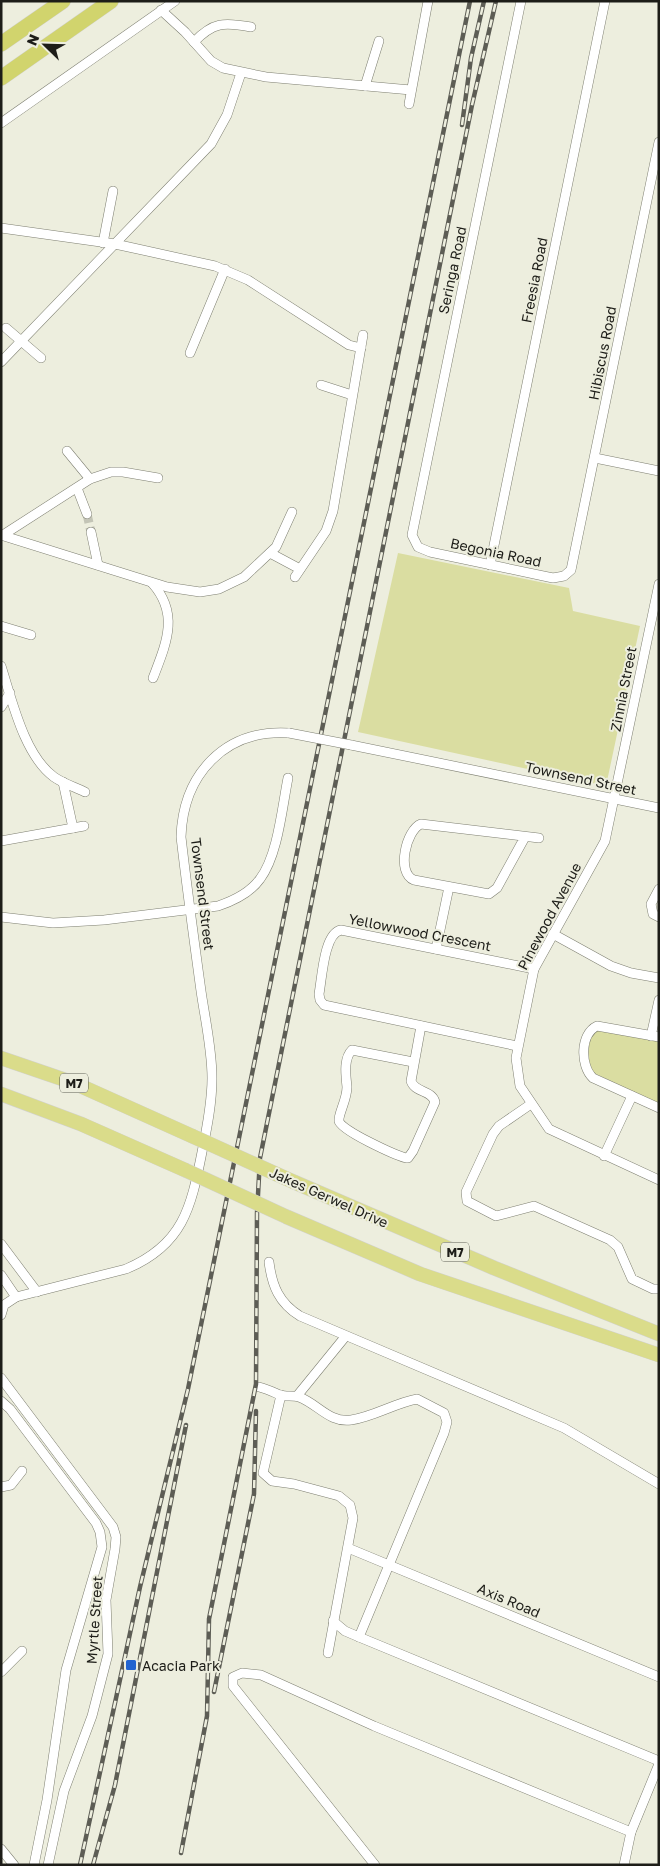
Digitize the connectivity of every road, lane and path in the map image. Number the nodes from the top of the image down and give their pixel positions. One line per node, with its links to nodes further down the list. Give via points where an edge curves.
1 (63, 1): 11 (highway)
2 (111, 1): 13 (highway)
3 (176, 1): 7 (street)
4 (428, 1): 15 (street)
5 (521, 1): 43 (street, Seringa Road, via 412,535)
6 (604, 1): 46 (street, Freesia Road)
7 (161, 10): 10 (street); 17 (street)
8 (251, 27): 10 (street, via 211,26)
9 (379, 40): 14 (street)
10 (194, 42): 12 (street, via 211,61)
11 (1, 44)
12 (241, 73): 14 (street); 22 (street, via 227,115 211,144)
13 (1, 78)
14 (365, 86): 15 (street)
15 (411, 90): 16 (street)
16 (409, 104)
17 (1, 123)
18 (659, 142): 34 (street, Hibiscus Road)
19 (113, 191): 21 (street)
20 (1, 228): 21 (street)
21 (102, 243): 22 (street)
22 (115, 244): 23 (street); 26 (street)
23 (226, 269): 27 (street, via 349,345); 28 (street)
24 (6, 328): 26 (street)
25 (363, 335): 27 (street)
26 (22, 342): 29 (street); 30 (street)
27 (361, 348): 32 (street)
28 (190, 353)
29 (41, 358)
30 (1, 362)
31 (321, 385): 32 (street)
32 (352, 395): 44 (street, via 333,511 326,531 298,573)
33 (67, 451): 37 (street)
34 (595, 458): 35 (street); 47 (street, Hibiscus Road)
35 (659, 471)
36 (158, 478): 37 (street, via 111,472)
37 (90, 479): 38 (street)
38 (78, 488): 40 (street); 42 (street)
39 (292, 512): 44 (street)
40 (86, 514)
41 (91, 532): 45 (street)
42 (2, 535): 45 (street)
43 (414, 544): 46 (street, Begonia Road, via 430,552)
44 (270, 553): 48 (street, via 244,578 219,589 200,592)
45 (98, 565): 48 (street)
46 (490, 565): 47 (street, Begonia Road, via 553,578 564,576)
47 (571, 570)
48 (150, 581): 53 (street, via 160,592 170,626)
49 (659, 584): 59 (street, Zinnia Street)
50 (1, 626): 51 (street)
51 (31, 635)
52 (1, 666): 54 (street)
53 (153, 678)
54 (10, 693): 55 (street); 57 (street, via 30,746 45,768)
55 (1, 706)
56 (288, 778): 68 (street, via 273,848 260,879 233,901)
57 (63, 782): 58 (street); 62 (street)
58 (86, 792)
59 (614, 798): 60 (street, Townsend Street); 68 (street, Townsend Street, bridge, via 289,733 270,732 243,738 207,765 192,786 184,809 181,837); 71 (street, Pinewood Avenue, via 605,841)
60 (659, 808)
61 (84, 826): 62 (street)
62 (73, 828): 65 (street)
63 (525, 837): 64 (street); 66 (street, via 491,893); 66 (street, via 424,824 417,826 410,835 403,869 405,873 414,880)
64 (539, 838)
65 (1, 841)
66 (448, 888): 72 (street)
67 (659, 889): 70 (street, via 650,904 653,914)
68 (190, 909): 69 (street, via 79,922 53,923); 91 (street, Townsend Street, via 212,1076 208,1121 193,1199 179,1228 161,1248 139,1263)
69 (1, 917)
70 (659, 917)
71 (553, 934): 73 (street, Pinewood Avenue); 74 (street, via 611,966)
72 (436, 949): 73 (street, Yellowwood Crescent); 76 (street, Yellowwood Crescent, via 341,930 333,933 329,941 319,994 322,1003)
73 (534, 969): 78 (street, Pinewood Avenue)
74 (659, 978)
75 (659, 1000): 77 (street)
76 (421, 1026): 78 (street, Yellowwood Crescent); 80 (street)
77 (655, 1036): 82 (street, via 600,1026 592,1028 588,1034 583,1057 588,1073)
78 (516, 1046): 83 (street, Pinewood Avenue, via 518,1080)
79 (1, 1058): 94 (highway, Jakes Gerwel Drive / M7, bridge, via 67,1080 494,1268)
80 (413, 1062): 80 (street, via 412,1084 436,1102 414,1151 406,1158 351,1132 339,1119 346,1100 347,1057 352,1050)
81 (1, 1094): 96 (highway, M7, bridge, via 82,1124 420,1274)
82 (632, 1096): 84 (street); 85 (street)
83 (531, 1104): 85 (street, Pinewood Avenue, via 549,1130); 90 (street, via 499,1126 493,1134 466,1192 467,1201 496,1216 534,1206 610,1240 618,1247 632,1279)
84 (659, 1108)
85 (604, 1156): 86 (street, Pinewood Avenue)
86 (659, 1180)
87 (1, 1244): 91 (street)
88 (269, 1262): 95 (street, via 277,1294 292,1311)
89 (1, 1276): 92 (street)
90 (659, 1289)
91 (37, 1292): 92 (street, Townsend Street)
92 (16, 1297): 93 (street, via 4,1305)
93 (1, 1315)
94 (659, 1334)
95 (346, 1336): 100 (street); 103 (street, via 564,1428)
96 (659, 1355)
97 (1, 1378): 118 (street, Myrtle Street, via 113,1526 116,1537 106,1600 108,1654 92,1716 64,1791)
98 (259, 1387): 99 (street)
99 (282, 1395): 100 (street); 105 (street, via 263,1473 272,1481 339,1496 350,1505 353,1518)
100 (297, 1396): 106 (street, via 339,1420 351,1420 417,1399 444,1413 447,1422 444,1433)
101 (1, 1401): 117 (street, via 96,1523 102,1539 64,1676 47,1800)
102 (22, 1471): 104 (street, via 11,1485)
103 (659, 1484)
104 (1, 1488)
105 (348, 1548): 106 (street, Axis Road); 107 (street)
106 (389, 1564): 108 (street); 112 (street, Axis Road)
107 (333, 1621): 108 (street); 110 (street)
108 (359, 1637): 113 (street)
109 (22, 1651): 111 (street)
110 (328, 1653)
111 (1, 1672)
112 (659, 1677)
113 (659, 1762): 114 (street)
114 (631, 1832): 119 (street, via 374,1726 261,1675 242,1673 233,1677 233,1686); 120 (street)
115 (1, 1849): 116 (street)
116 (14, 1865)
117 (34, 1865)
118 (48, 1865)
119 (375, 1865)
120 (624, 1865)

